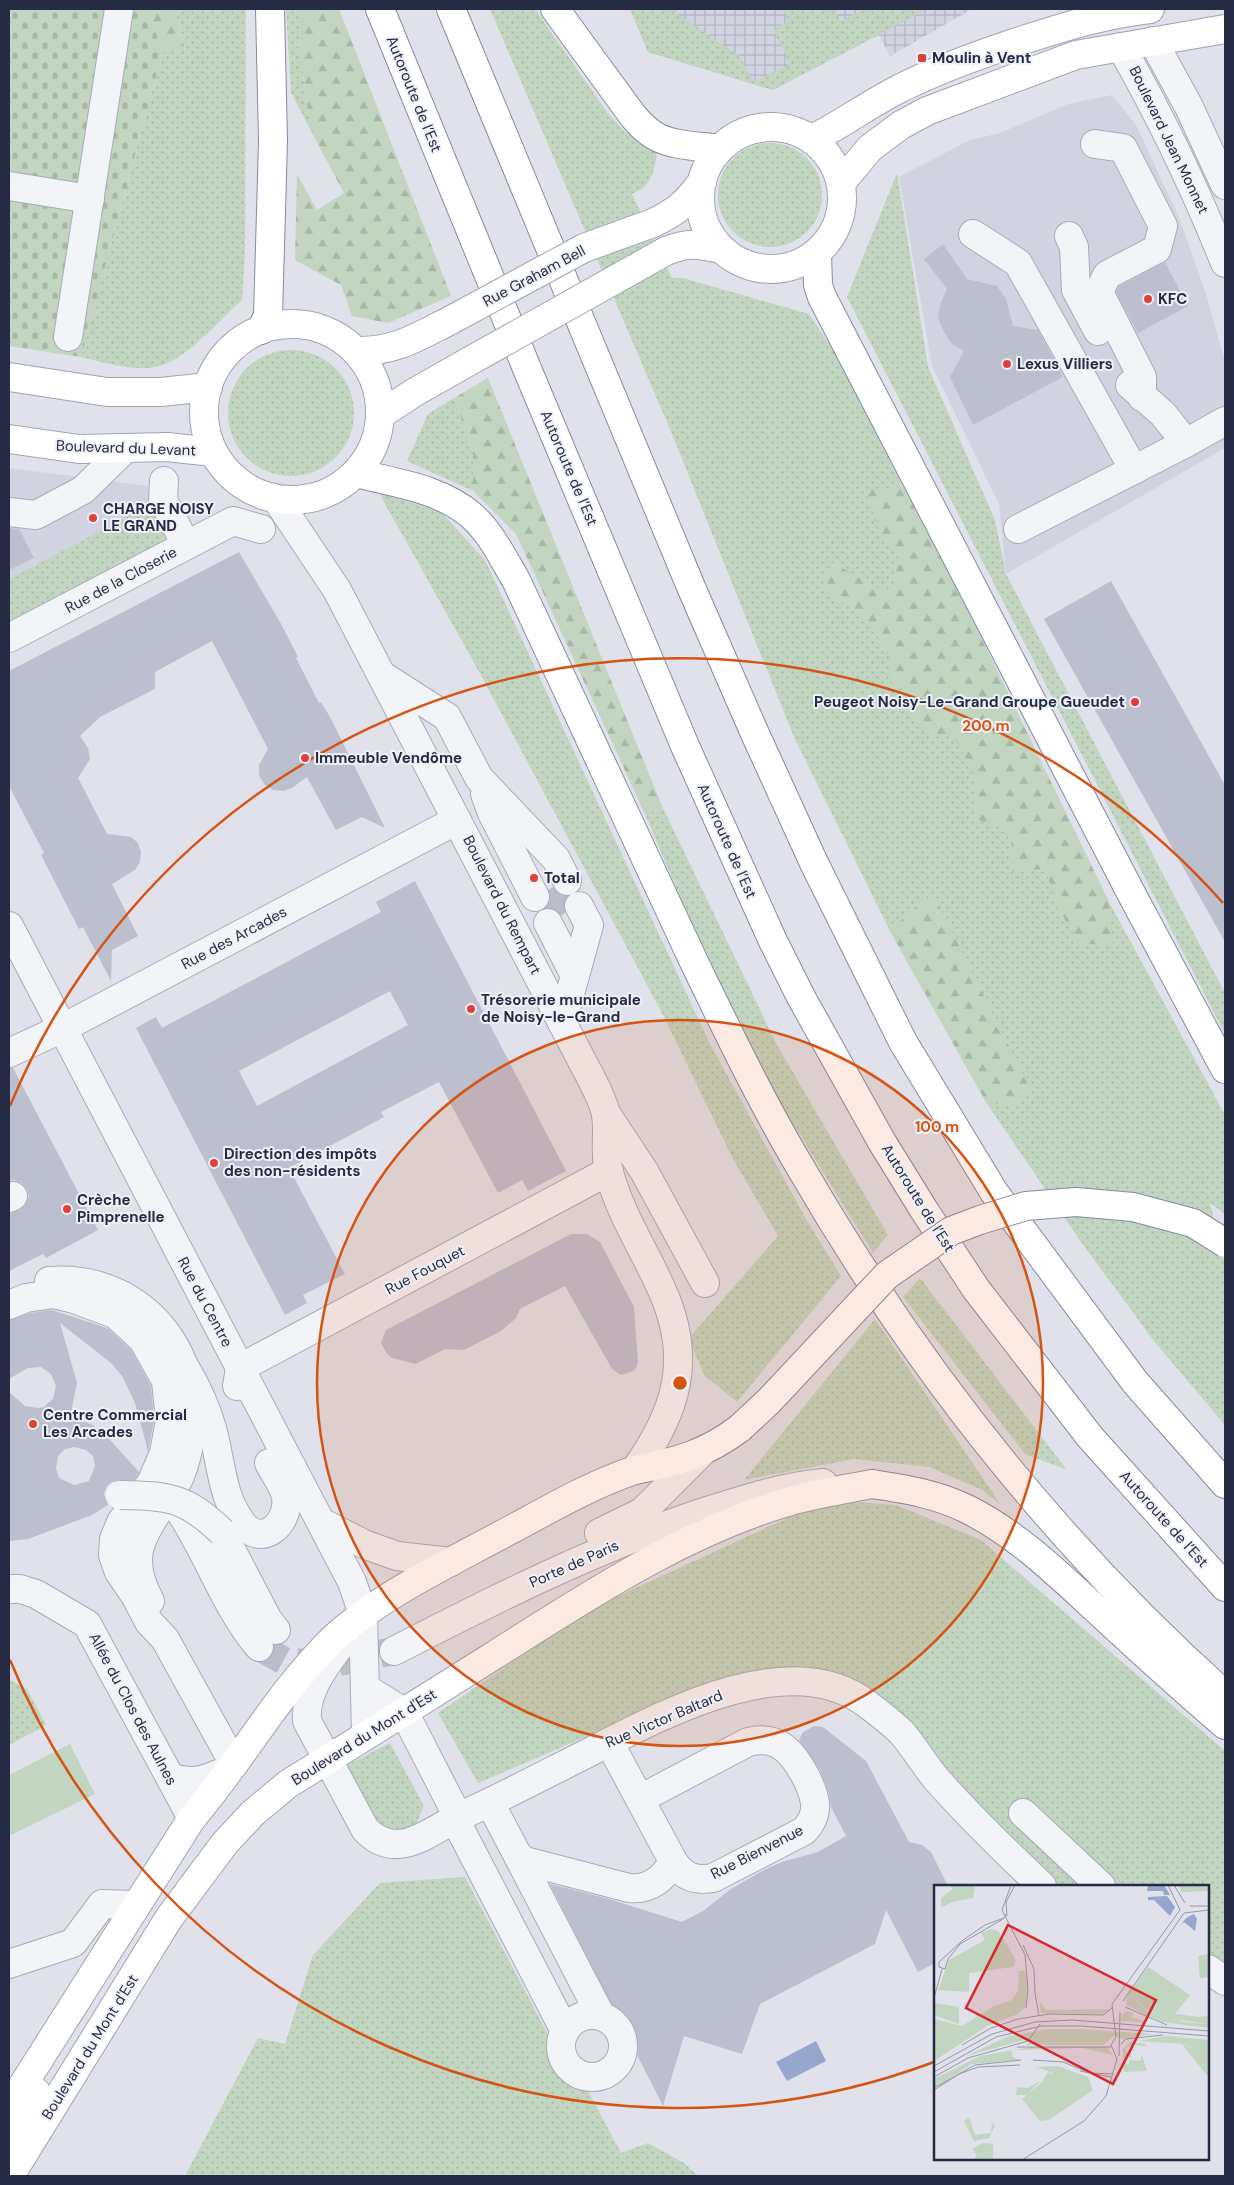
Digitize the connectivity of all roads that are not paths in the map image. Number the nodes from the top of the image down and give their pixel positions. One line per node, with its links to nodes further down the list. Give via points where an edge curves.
1 (119, 9): 18 (street)
2 (270, 9): 24 (main road, via 274,141 268,316)
3 (380, 9): 72 (main road, Autoroute de l’Est, via 685,746 801,997 882,1142 976,1289 1090,1437)
4 (451, 9): 66 (main road, via 752,727 818,871 904,1042 994,1192 1135,1382)
5 (555, 9): 13 (main road, via 645,129 673,142)
6 (1140, 9): 7 (main road); 9 (main road)
7 (1101, 12): 10 (main road); 11 (main road, via 922,78)
8 (1225, 29): 9 (main road)
9 (1154, 41): 10 (main road); 16 (street, Boulevard Jean Monnet)
10 (1121, 47): 15 (main road, via 1076,55 927,111 870,148); 23 (street, Boulevard Jean Monnet, via 1155,105 1202,203)
11 (812, 139): 13 (main road, Rue Graham Bell, via 797,131 763,126 739,134); 15 (main road, Rue Graham Bell, via 830,158)
12 (1095, 144): 29 (street, via 1123,148 1163,226 1157,249 1107,275 1099,292 1142,377)
13 (719, 149): 14 (main road, Rue Graham Bell, via 708,164)
14 (702, 182): 21 (main road, Rue Graham Bell, via 703,218); 26 (main road, Rue Graham Bell, bridge, via 686,204 653,223 584,248 451,320 393,347 373,352)
15 (841, 183): 22 (main road, Rue Graham Bell, via 843,202 839,222)
16 (1225, 185)
17 (9, 186): 18 (street)
18 (90, 199): 25 (street)
19 (973, 234): 36 (street, via 1018,263)
20 (1068, 236): 29 (street, via 1074,247 1076,290 1124,380)
21 (721, 249): 22 (main road, Rue Graham Bell, via 751,266 768,269 786,268); 30 (main road, Rue Graham Bell, bridge, via 684,244 666,251 415,392)
22 (817, 253): 53 (main road, via 818,284 822,296)
23 (1225, 263)
24 (261, 330): 26 (main road, via 286,324 311,326 336,336); 28 (main road, via 231,349 219,362)
25 (68, 337)
26 (356, 351): 30 (main road, via 370,370)
27 (9, 377): 28 (main road, via 107,392 161,392)
28 (208, 386): 35 (main road, via 204,408 206,431)
29 (1142, 397): 33 (street, via 1163,414)
30 (380, 415): 37 (main road, via 377,436)
31 (1225, 420): 33 (street)
32 (9, 439): 34 (main road, Boulevard du Levant, via 79,449)
33 (1186, 443): 36 (street)
34 (126, 448): 35 (main road, Boulevard du Levant, via 166,447); 40 (street, via 83,490 36,515)
35 (213, 452): 39 (main road, via 229,474 251,490)
36 (1134, 470): 42 (street)
37 (356, 474): 39 (main road, via 333,491 306,500); 79 (main road, via 433,493 452,502 486,532 516,580 672,916 755,1085 801,1170 860,1264 913,1344 1017,1478 1076,1547)
38 (164, 481): 43 (street, via 163,500)
39 (276, 500): 45 (street, Boulevard du Rempart, via 337,590)
40 (9, 512)
41 (261, 529): 43 (street, Rue de la Closerie, via 233,521)
42 (1018, 529)
43 (186, 545): 44 (street, Rue de la Closerie)
44 (9, 638)
45 (382, 676): 46 (street, via 447,717); 47 (street, Boulevard du Rempart)
46 (479, 778): 46 (street, via 492,813 551,889 509,810)
47 (458, 820): 50 (street, Boulevard du Rempart); 51 (street, Rue des Arcades)
48 (9, 926): 51 (street, Rue du Centre)
49 (578, 964): 49 (street, via 589,925 563,914); 50 (street)
50 (562, 1022): 54 (street, Boulevard du Rempart)
51 (63, 1028): 52 (street, Rue des Arcades); 61 (street, Rue du Centre)
52 (9, 1053)
53 (1225, 1069)
54 (606, 1114): 55 (street, Boulevard du Rempart); 57 (street, via 644,1171)
55 (609, 1171): 61 (street, Rue Fouquet); 64 (street, Boulevard du Rempart, via 629,1224 671,1312 678,1346 673,1402 654,1443)
56 (1225, 1243): 63 (main road, bridge, via 1193,1223 1133,1206 1076,1202 1026,1206 951,1231 887,1275 769,1401 720,1444)
57 (704, 1283)
58 (9, 1289): 60 (street, via 20,1283 61,1280 96,1283 129,1299 155,1319 176,1347)
59 (9, 1306): 76 (street, via 26,1298 53,1294 115,1314 143,1340 166,1381 170,1420 164,1453 151,1483 121,1522 114,1539 113,1555 119,1572 149,1622)
60 (186, 1368): 62 (street); 68 (street, via 205,1406)
61 (240, 1368): 68 (street, via 234,1396 286,1496 286,1514 280,1525 267,1533 254,1533 242,1524); 70 (street, Rue du Centre)
62 (193, 1401): 68 (street, via 205,1448); 76 (street, via 192,1434 179,1478 139,1546 138,1569 144,1591 159,1617)
63 (701, 1453): 64 (main road); 74 (street, Porte de Paris, via 642,1512 556,1558)
64 (635, 1470): 71 (main road, via 598,1484)
65 (872, 1484): 74 (street, Porte de Paris, via 805,1484 742,1500 616,1544); 80 (main road, Boulevard du Mont d'Est, via 795,1500 718,1527 588,1596); 81 (main road, via 938,1498 989,1522 1044,1561)
66 (1225, 1484)
67 (120, 1495): 69 (street, bridge, via 178,1500 202,1513 222,1532 268,1620 268,1638 239,1620 192,1529)
68 (229, 1500)
69 (177, 1508)
70 (321, 1522): 71 (street, via 366,1545 397,1556); 75 (street, Rue du Centre, via 352,1582)
71 (451, 1562): 75 (main road)
72 (1225, 1587)
73 (9, 1589): 86 (street, Allée du Clos des Aulnes, via 36,1594 87,1624)
74 (508, 1592): 77 (street)
75 (362, 1614): 78 (street, Rue du Centre); 84 (street, via 310,1692 306,1708 307,1721); 85 (main road, via 304,1670)
76 (165, 1639): 85 (street)
77 (394, 1651)
78 (365, 1688): 80 (street); 82 (street, Rue du Centre)
79 (1225, 1694)
80 (404, 1712): 82 (main road, Boulevard du Mont d'Est); 90 (street)
81 (1225, 1726)
82 (366, 1735): 84 (main road, Boulevard du Mont d'Est)
83 (609, 1742): 87 (street, Rue Bienvenue); 88 (street, Rue Victor Baltard); 94 (street, Rue Victor Baltard, via 711,1696 743,1687 790,1680 835,1687 865,1702 901,1733 938,1780 998,1845)
84 (328, 1760): 90 (street, via 365,1829 374,1839 390,1844 409,1843); 100 (main road, Boulevard du Mont d'Est, via 288,1784 253,1813 231,1837 169,1918)
85 (232, 1767): 86 (street, via 206,1781 182,1781); 91 (main road)
86 (170, 1777): 91 (street, Allée du Clos des Aulnes)
87 (640, 1799): 93 (street, Rue Bienvenue); 93 (street, Rue Bienvenue, via 748,1742 758,1740 777,1744 796,1758 814,1793 816,1807 813,1821 804,1831 713,1878 689,1877 678,1870)
88 (490, 1803): 90 (street, Rue Victor Baltard); 92 (street)
89 (1023, 1813): 95 (street)
90 (458, 1817): 105 (street, via 460,1829)
91 (192, 1818): 96 (main road); 100 (main road, via 193,1834 187,1852 138,1936)
92 (518, 1856): 93 (street, via 525,1861 640,1889 651,1886 667,1872); 104 (street)
93 (673, 1861)
94 (1041, 1885)
95 (1100, 1885)
96 (136, 1905): 97 (main road); 98 (street, via 102,1904 73,1943)
97 (114, 1941): 106 (main road); 107 (main road, via 102,1989)
98 (9, 1964)
99 (1209, 1970): 102 (street)
100 (136, 1973): 108 (main road, Boulevard du Mont d'Est)
101 (1209, 1977): 103 (street)
102 (1225, 1981)
103 (1225, 1985)
104 (601, 2016): 105 (street, via 586,2014 577,2018); 105 (street, via 614,2022 623,2039 624,2049 611,2080 587,2077 568,2066 561,2045)
105 (565, 2031)
106 (9, 2107)
107 (9, 2139)
108 (10, 2176)

